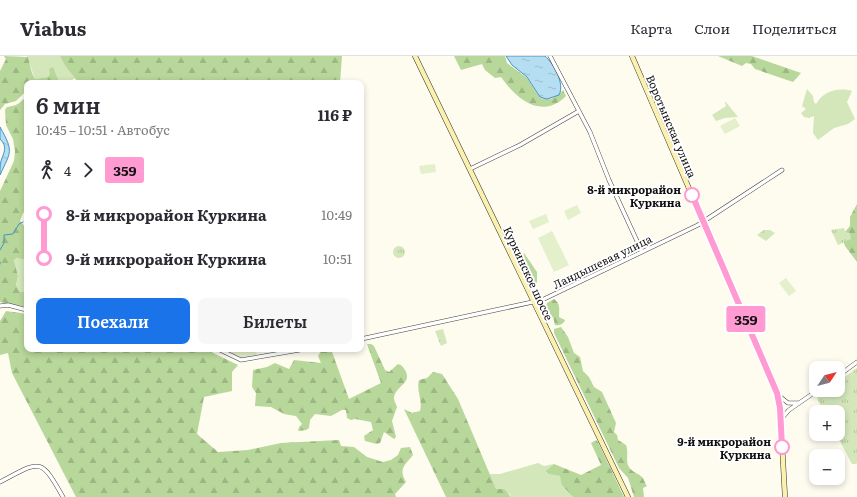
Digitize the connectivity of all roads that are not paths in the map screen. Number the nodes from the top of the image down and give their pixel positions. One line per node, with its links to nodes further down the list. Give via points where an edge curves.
1 (415, 56): 5 (main road, Куркинское шоссе)
2 (550, 56): 4 (street)
3 (632, 56): 7 (main road, Воротынская улица)
4 (579, 111): 5 (street, via 520,145); 8 (street)
5 (470, 169): 9 (main road, Куркинское шоссе)
6 (782, 170): 7 (street, Ландышевая улица)
7 (703, 221): 8 (street, Ландышевая улица); 17 (main road, Воротынская улица)
8 (642, 252): 9 (street, Ландышевая улица)
9 (533, 303): 12 (street, Ландышевая улица); 23 (main road, Куркинское шоссе)
10 (0, 306): 11 (street, via 8,305)
11 (24, 309)
12 (364, 338)
13 (224, 352): 14 (street, via 241,360)
14 (288, 352)
15 (857, 362): 16 (street)
16 (845, 371)
17 (777, 393): 19 (street, via 788,403); 20 (main road, Воротынская улица)
18 (809, 396): 19 (street)
19 (799, 403): 20 (street)
20 (781, 419): 24 (main road, Воротынская улица)
21 (0, 482): 22 (street, via 28,467 38,466 50,474)
22 (63, 497)
23 (628, 497)
24 (785, 497)

